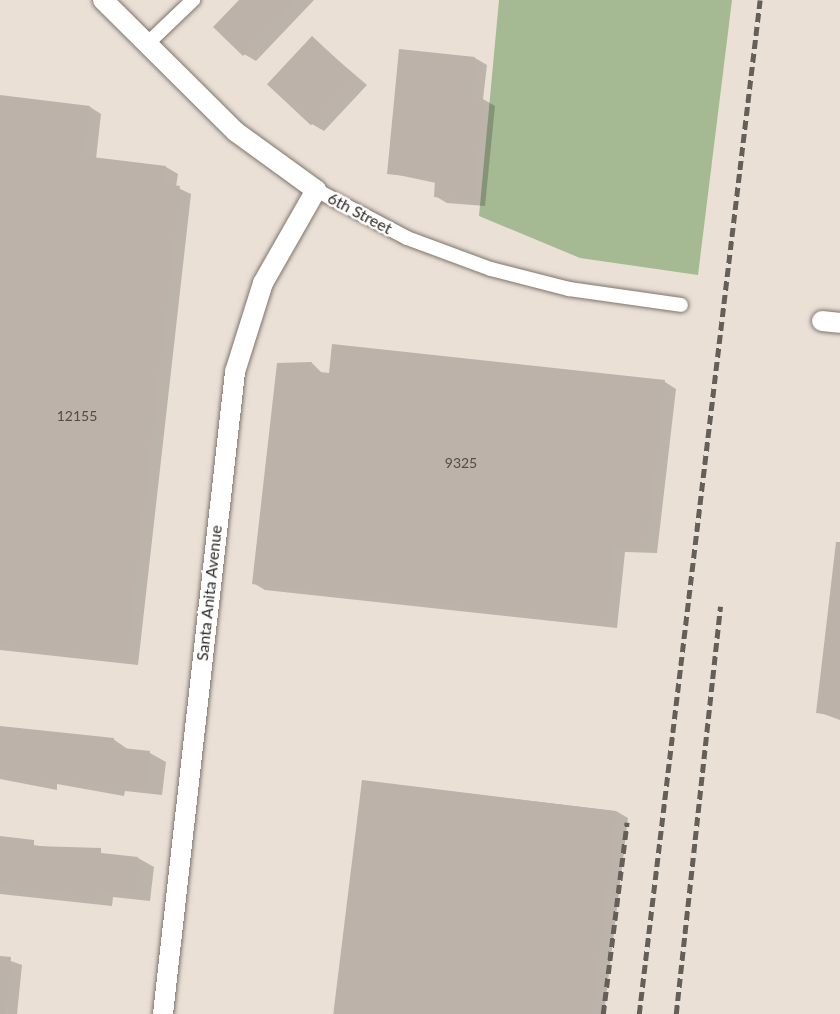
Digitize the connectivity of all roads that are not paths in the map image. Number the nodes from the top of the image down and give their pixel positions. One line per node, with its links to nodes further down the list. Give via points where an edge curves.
1 (103, 0): 3 (street, 6th Street)
2 (193, 0): 3 (street)
3 (147, 44): 4 (street, 6th Street, via 236,132)
4 (315, 190): 5 (street, 6th Street, via 407,238 491,269 579,291); 6 (street, Santa Anita Avenue, via 263,283 235,372)
5 (681, 305)
6 (163, 1014)

